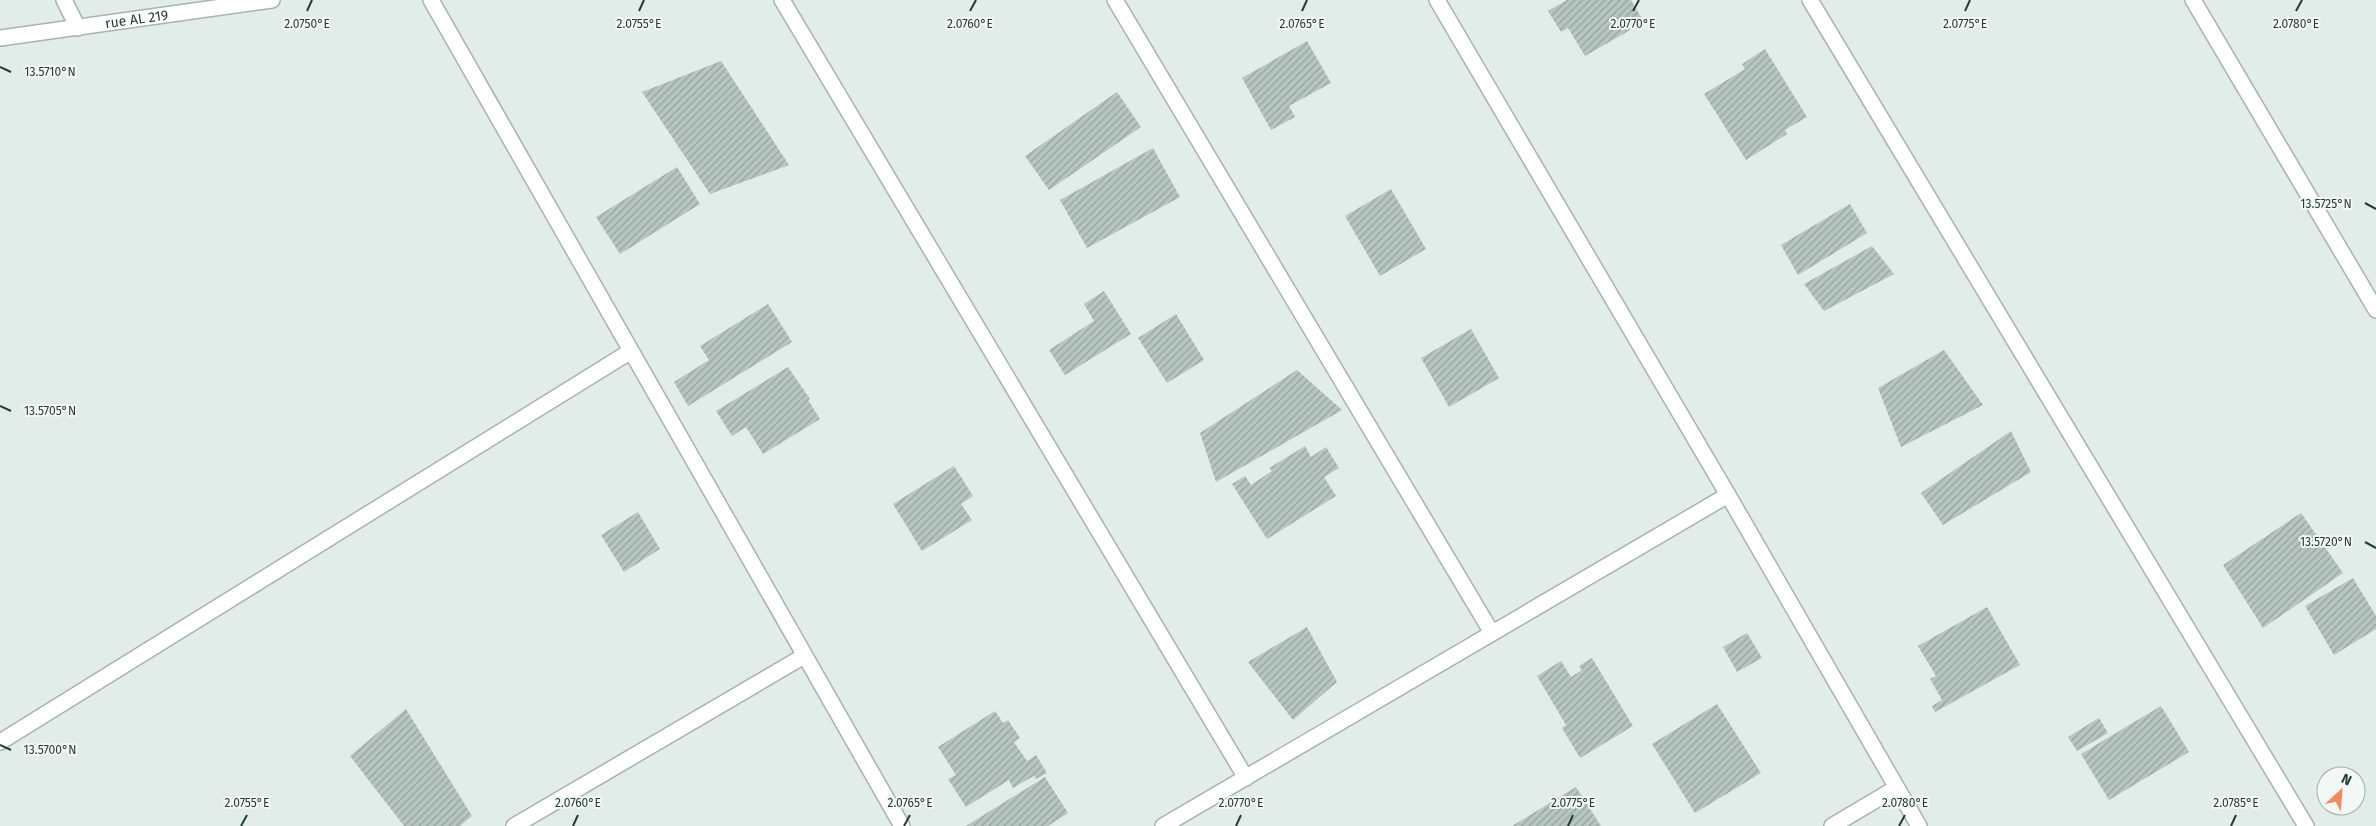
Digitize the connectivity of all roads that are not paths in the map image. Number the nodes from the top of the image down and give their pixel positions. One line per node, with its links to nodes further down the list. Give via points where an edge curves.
1 (64, 0): 9 (street)
2 (272, 0): 9 (street, rue AL 219)
3 (431, 0): 12 (street)
4 (782, 0): 17 (street)
5 (1115, 0): 14 (street)
6 (1437, 0): 13 (street)
7 (1810, 0): 24 (street)
8 (2193, 0): 11 (street)
9 (78, 28): 10 (street, rue AL 219)
10 (0, 38)
11 (2376, 310)
12 (631, 351): 15 (street); 16 (street)
13 (1728, 495): 14 (street); 18 (street)
14 (1492, 633): 17 (street)
15 (804, 656): 19 (street); 20 (street)
16 (0, 742)
17 (1246, 778): 21 (street)
18 (1896, 788): 22 (street); 23 (street)
19 (514, 826)
20 (902, 826)
21 (1163, 826)
22 (1832, 826)
23 (1919, 826)
24 (2306, 826)

